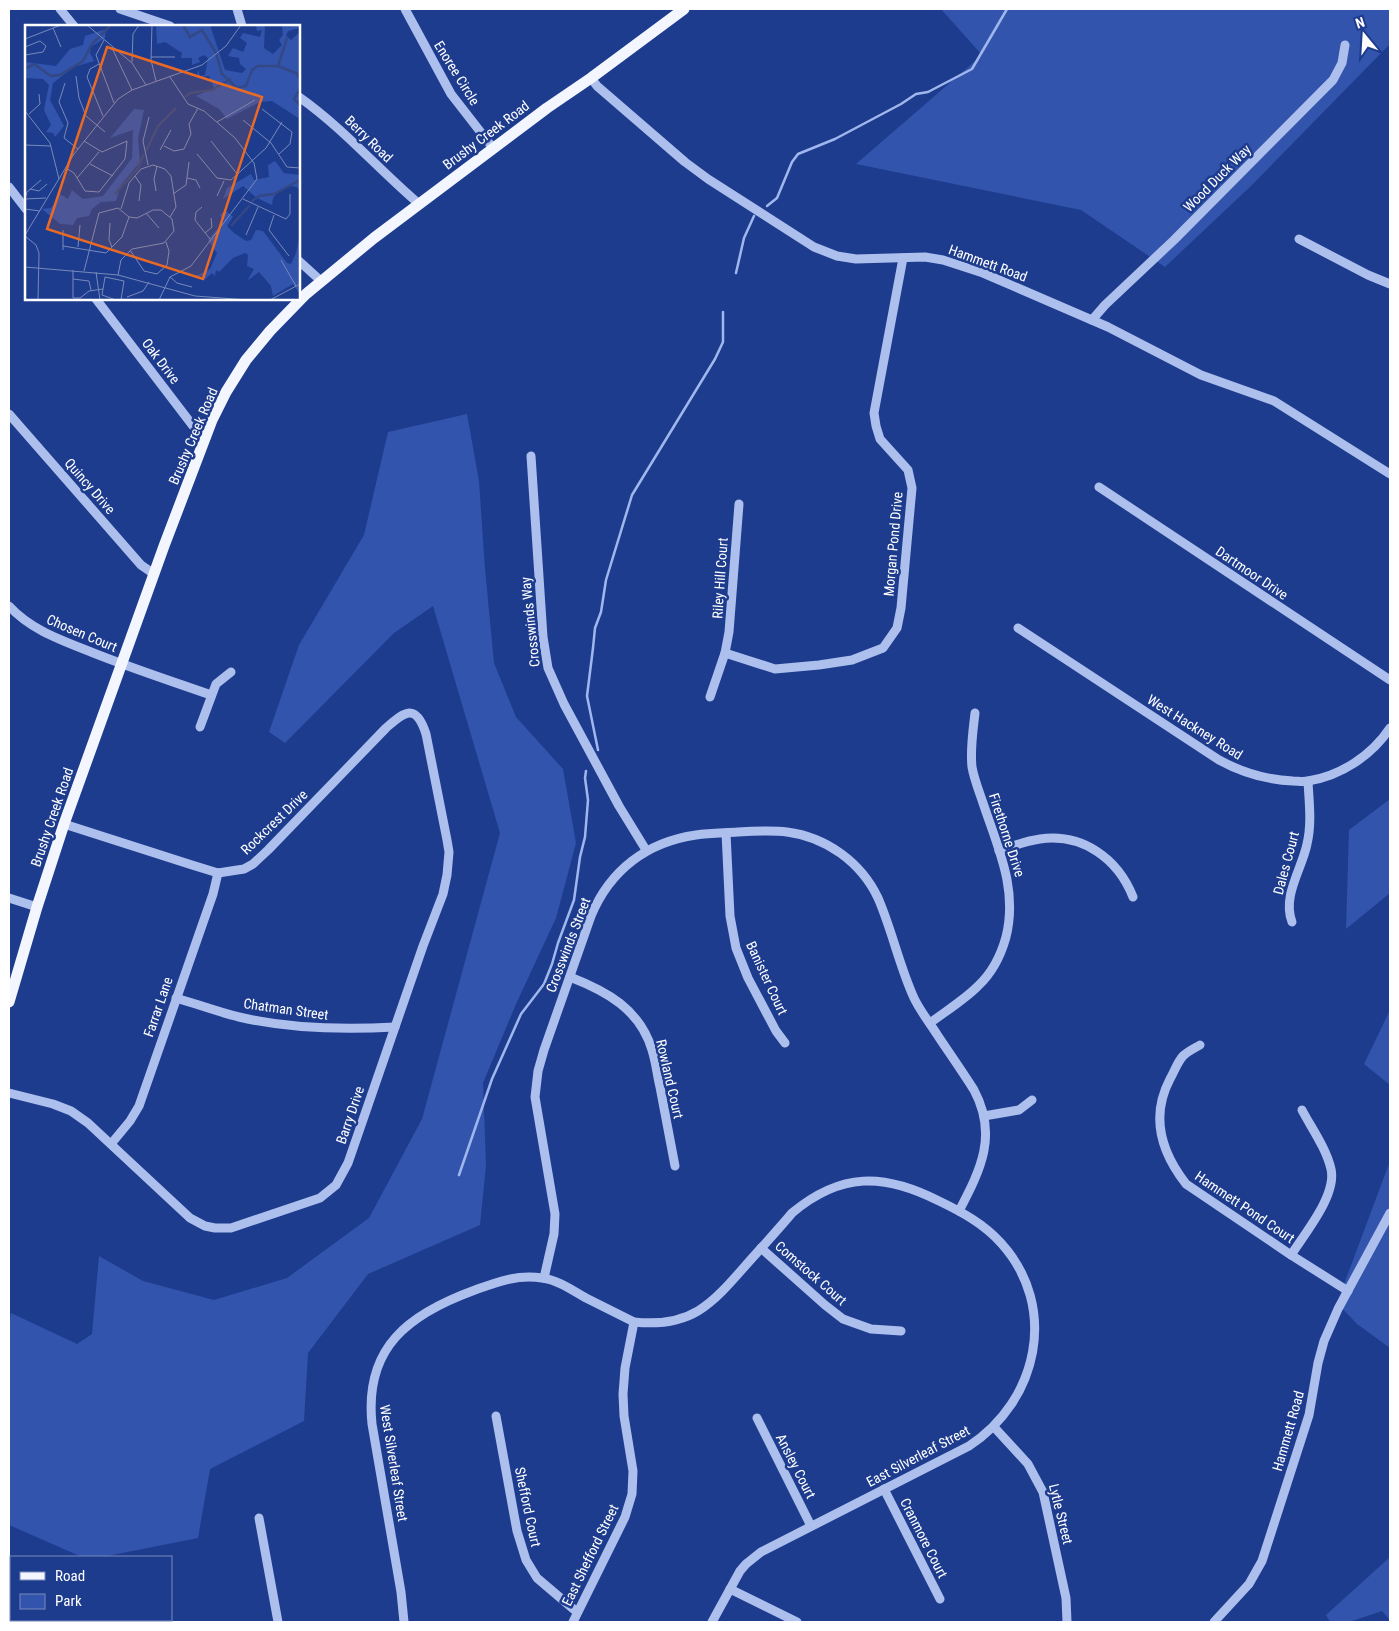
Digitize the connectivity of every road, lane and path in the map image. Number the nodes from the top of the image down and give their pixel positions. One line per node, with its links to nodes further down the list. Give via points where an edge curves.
1 (60, 9): 6 (street)
2 (120, 9): 7 (street)
3 (237, 9): 8 (street)
4 (405, 9): 12 (street, Enoree Circle, via 451,94)
5 (684, 9): 10 (main road, Brushy Creek Road)
6 (73, 25)
7 (167, 25)
8 (242, 25)
9 (1345, 45): 24 (street, Wood Duck Way, via 1342,63 1333,80)
10 (591, 78): 12 (main road, Brushy Creek Road); 17 (street, Hammett Road, via 685,162 806,242 848,258)
11 (300, 98): 14 (street, Berry Road, via 350,138)
12 (493, 148): 14 (main road, Brushy Creek Road)
13 (9, 187): 15 (street)
14 (419, 204): 19 (main road, Brushy Creek Road)
15 (25, 208)
16 (1299, 238): 20 (street)
17 (903, 258): 24 (street, Hammett Road, via 924,257 959,264); 34 (street, Morgan Pond Drive, via 874,413 880,439 908,470 912,488 898,628 883,648 852,660 818,666 776,669)
18 (300, 262): 19 (street)
19 (320, 281): 22 (main road, Brushy Creek Road)
20 (1390, 284)
21 (97, 300): 26 (street, Oak Drive, via 193,426)
22 (300, 300)
23 (300, 300): 26 (main road, Brushy Creek Road, via 246,360 226,392)
24 (1092, 320): 28 (street, Hammett Road, via 1201,375 1274,401)
25 (9, 414): 31 (street, Quincy Drive, via 141,565)
26 (206, 438): 31 (main road, Brushy Creek Road)
27 (531, 456): 47 (street, Crosswinds Way, via 543,637 548,668 564,704)
28 (1390, 474)
29 (1098, 488): 37 (street, Dartmoor Drive)
30 (739, 504): 34 (street, Riley Hill Court)
31 (154, 574): 35 (main road, Brushy Creek Road)
32 (9, 606): 35 (street, Chosen Court, via 36,629)
33 (1018, 628): 44 (street, West Hackney Road, via 1230,766 1262,778)
34 (725, 653): 39 (street, Riley Hill Court)
35 (122, 664): 38 (street, Chosen Court); 45 (main road, Brushy Creek Road)
36 (231, 672): 38 (street, via 218,682)
37 (1390, 680)
38 (211, 695): 42 (street)
39 (710, 696)
40 (975, 714): 48 (street, Firethorne Drive, via 972,766)
41 (390, 725): 49 (street, Rockcrest Drive, via 258,860 244,869); 58 (street, Barry Drive, via 403,715 417,715 422,720 449,852 448,875)
42 (200, 727)
43 (1390, 728): 44 (street, West Hackney Road, via 1379,743 1359,760 1334,773)
44 (1308, 781): 53 (street, Dales Court, via 1309,832 1290,897)
45 (64, 824): 49 (street, Rockcrest Drive); 52 (main road, Brushy Creek Road)
46 (726, 833): 47 (street, Crosswinds Street, via 686,836); 57 (street, Crosswinds Street, via 770,831 799,834 827,845 852,863 877,897 909,987); 59 (street, Banister Court, via 730,916 736,948 748,978)
47 (646, 850): 54 (street, Crosswinds Street, via 624,868 600,898)
48 (999, 850): 50 (street, via 1042,838 1080,843 1113,864 1127,881); 57 (street, Firethorne Drive, via 1011,903 1001,952 979,986)
49 (218, 872): 55 (street, Farrar Lane)
50 (1133, 897)
51 (9, 898): 52 (street)
52 (36, 907): 56 (main road, Brushy Creek Road)
53 (1292, 922)
54 (570, 977): 66 (street, Rowland Court, via 616,999 644,1031 654,1056); 71 (street, Crosswinds Street, via 536,1083 538,1116 554,1214 554,1234)
55 (176, 998): 58 (street, Chatman Street, via 262,1022 331,1029); 65 (street, Farrar Lane, via 137,1111)
56 (9, 1002)
57 (930, 1023): 64 (street, Crosswinds Street, via 974,1090)
58 (395, 1027): 65 (street, Barry Drive, via 348,1163 336,1185 320,1198 231,1228 215,1228 196,1222)
59 (785, 1043)
60 (1200, 1045): 70 (street, Hammett Pond Court, via 1183,1056 1160,1106 1160,1129 1166,1152 1186,1184)
61 (9, 1093): 65 (street, Barry Drive, via 71,1112)
62 (1032, 1100): 64 (street, via 1019,1110)
63 (1302, 1110): 70 (street, via 1326,1155 1331,1185)
64 (984, 1116): 67 (street, Crosswinds Street, via 984,1155)
65 (111, 1144)
66 (675, 1166)
67 (959, 1211): 69 (street, East Silverleaf Street, via 900,1185 875,1181 850,1183 806,1201); 77 (street, East Silverleaf Street, via 984,1227 1010,1254 1025,1282 1033,1314 1034,1346 1026,1377 1012,1404)
68 (1390, 1212): 72 (street, Hammett Road)
69 (761, 1248): 73 (street, East Silverleaf Street, via 720,1294 700,1310 673,1320); 74 (street, Comstock Court, via 843,1319 871,1329)
70 (1291, 1255): 72 (street, Hammett Pond Court)
71 (544, 1278): 73 (street, West Silverleaf Street); 85 (street, West Silverleaf Street, via 530,1276 504,1280 424,1313 396,1336 378,1365 372,1383 370,1413)
72 (1348, 1291): 90 (street, Hammett Road, via 1324,1341 1309,1415 1262,1561 1250,1584)
73 (634, 1322): 83 (street, East Shefford Street, via 623,1394 633,1471 632,1494 625,1517)
74 (901, 1331)
75 (496, 1416): 83 (street, Shefford Court, via 517,1531 526,1560 537,1578)
76 (757, 1418): 80 (street, Ansley Court)
77 (994, 1427): 78 (street, East Silverleaf Street, via 969,1446); 89 (street, Lytle Street, via 1028,1464 1043,1492 1066,1598)
78 (884, 1489): 80 (street, East Silverleaf Street); 82 (street, Cranmore Court)
79 (259, 1518): 84 (street)
80 (811, 1526): 81 (street, East Silverleaf Street, via 754,1558 740,1571)
81 (730, 1589): 87 (street, East Silverleaf Street); 88 (street)
82 (940, 1599)
83 (577, 1612): 86 (street, East Shefford Street)
84 (278, 1622)
85 (404, 1622)
86 (573, 1622)
87 (712, 1622)
88 (797, 1622)
89 (1067, 1622)
90 (1214, 1622)

